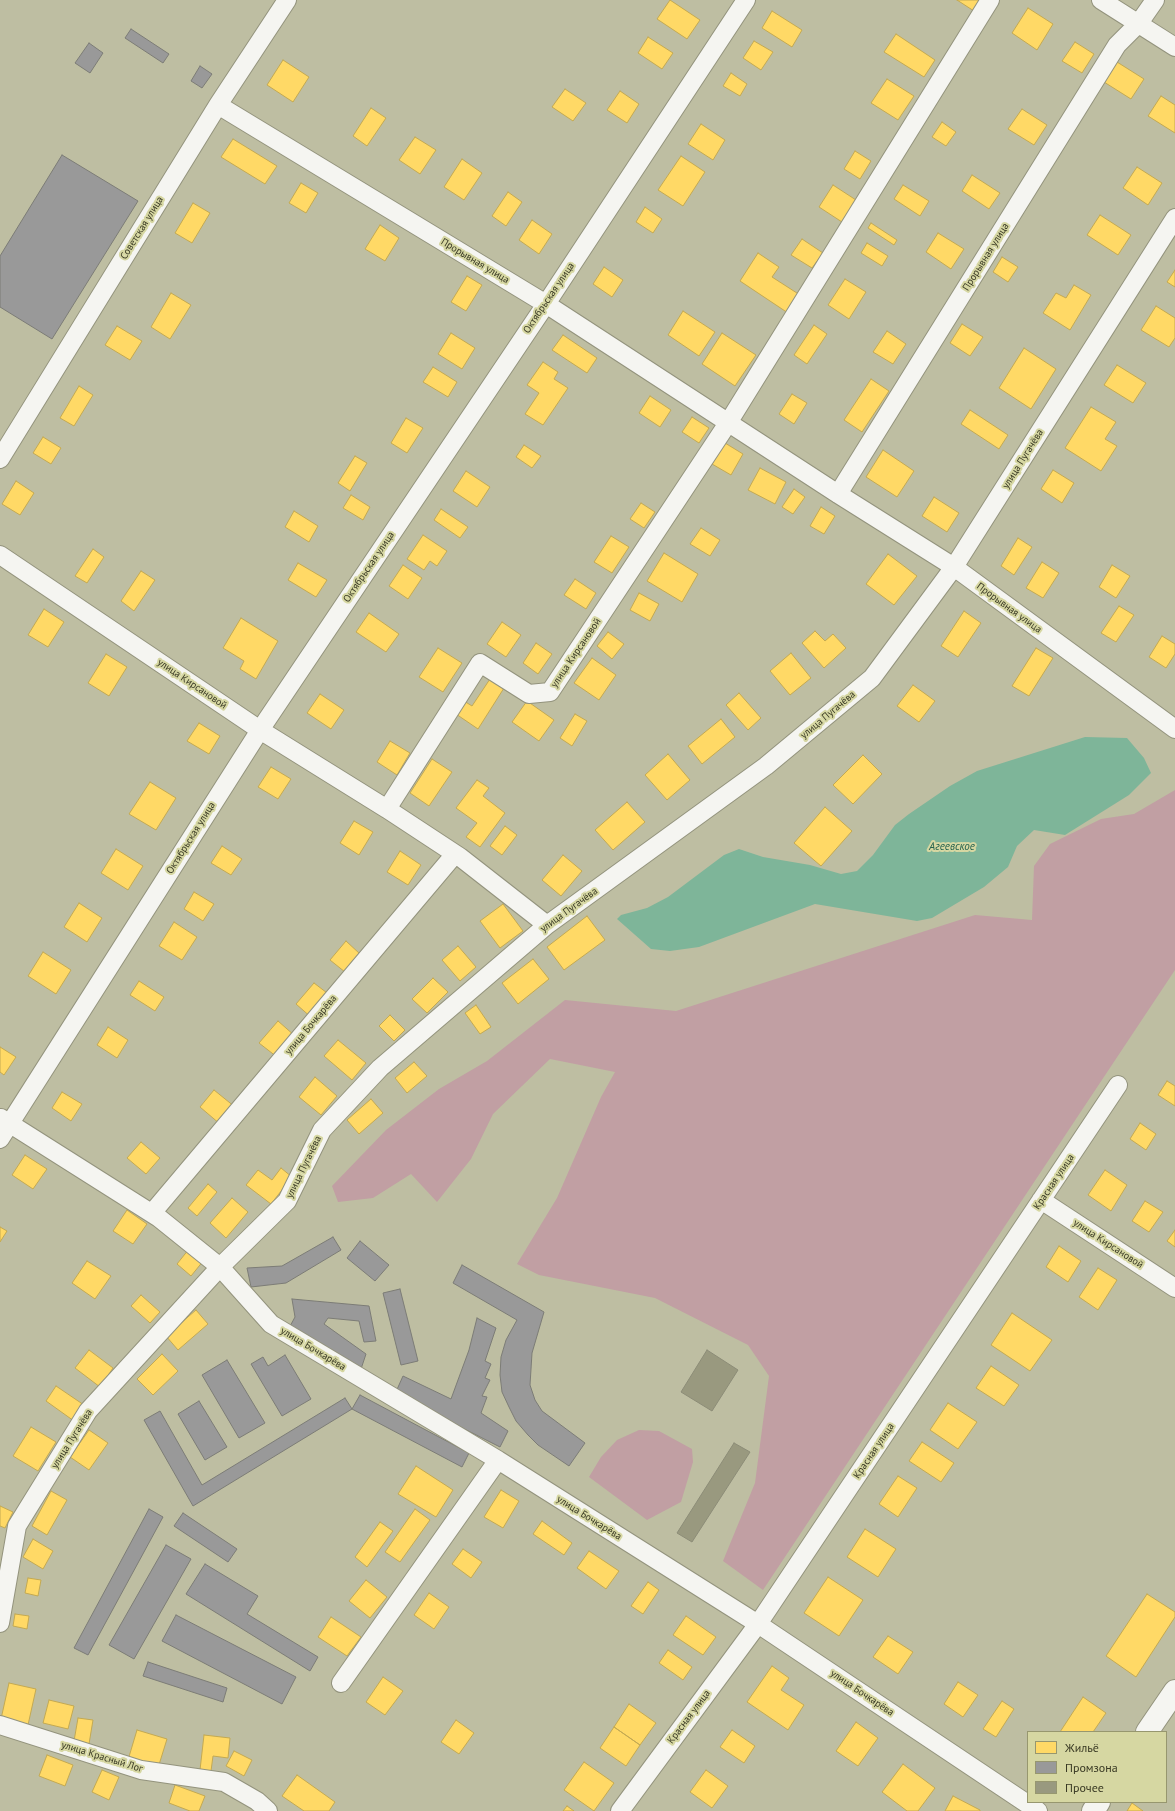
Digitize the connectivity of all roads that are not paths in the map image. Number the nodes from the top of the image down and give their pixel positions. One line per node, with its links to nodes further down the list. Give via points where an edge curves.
1 (287, 0): 8 (street, Советская улица)
2 (746, 0): 10 (street, Октябрьская улица)
3 (990, 0): 11 (street)
4 (1101, 0): 6 (street)
5 (1155, 0): 6 (street, Прорывная улица)
6 (1140, 23): 7 (street); 13 (street, Прорывная улица, via 1118,45)
7 (1175, 47)
8 (218, 105): 10 (street, Прорывная улица); 12 (street, Советская улица)
9 (1175, 218): 15 (street, улица Пугачёва)
10 (546, 304): 11 (street, Прорывная улица); 17 (street, Октябрьская улица)
11 (728, 423): 13 (street, Прорывная улица); 18 (street, улица Кирсановой, via 550,692 529,694 480,663)
12 (0, 459)
13 (838, 494): 15 (street, Прорывная улица)
14 (0, 555): 17 (street, улица Кирсановой)
15 (954, 568): 16 (street, Прорывная улица); 20 (street, улица Пугачёва, via 872,678 766,766)
16 (1175, 729)
17 (260, 730): 18 (street, улица Кирсановой); 22 (street, Октябрьская улица)
18 (387, 809): 19 (street, улица Кирсановой)
19 (455, 854): 20 (street, улица Кирсановой); 25 (street, улица Бочкарёва)
20 (547, 925): 26 (street, улица Пугачёва, via 380,1068 322,1130 287,1202)
21 (1118, 1085): 24 (street, Красная улица)
22 (5, 1120): 23 (street, Октябрьская улица); 25 (street, улица Бочкарёва)
23 (0, 1139)
24 (1041, 1200): 27 (street, улица Кирсановой); 30 (street, Красная улица)
25 (152, 1213): 26 (street, улица Бочкарёва)
26 (220, 1267): 28 (street, улица Бочкарёва, via 271,1324); 29 (street, улица Пугачёва, via 88,1411 18,1526)
27 (1175, 1288)
28 (498, 1460): 30 (street, улица Бочкарёва); 31 (street)
29 (0, 1623)
30 (758, 1624): 37 (street, Красная улица); 38 (street, улица Бочкарёва)
31 (341, 1683)
32 (1175, 1691): 34 (main road)
33 (0, 1725): 36 (street, улица Красный Лог, via 141,1770 224,1782 257,1801)
34 (1148, 1731)
35 (1099, 1803): 39 (main road)
36 (268, 1811)
37 (620, 1811)
38 (1038, 1811)
39 (1093, 1811)

